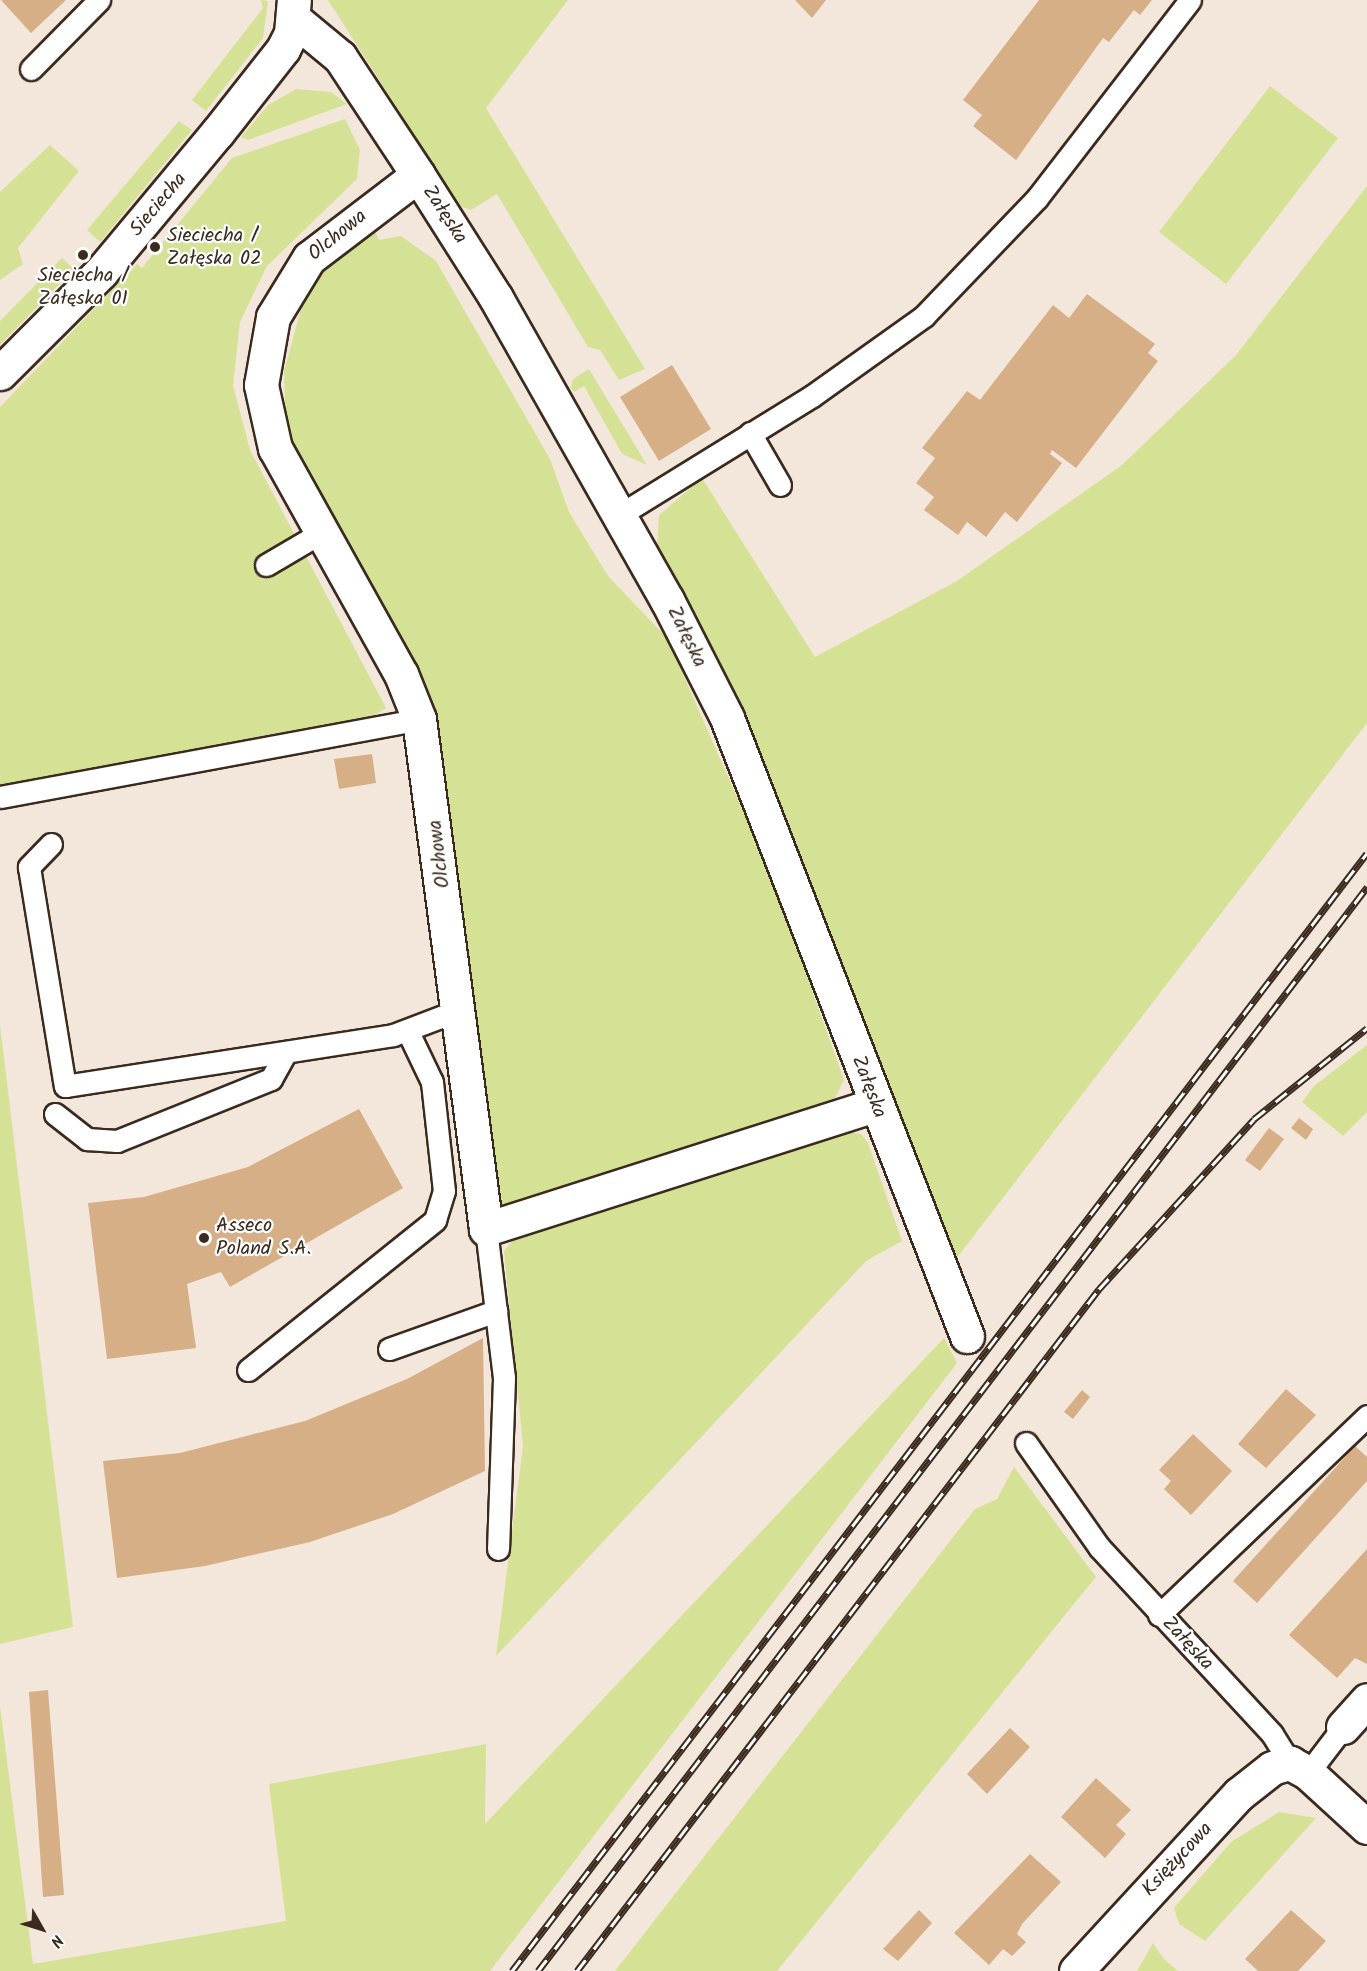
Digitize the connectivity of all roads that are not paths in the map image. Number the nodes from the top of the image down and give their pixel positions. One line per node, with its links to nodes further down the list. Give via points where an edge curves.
1 (99, 0): 4 (lane)
2 (1190, 0): 7 (lane, via 986,258 924,316)
3 (294, 9): 5 (street, Załęska, via 340,57); 6 (street, Sieciecha, via 283,49 159,205 58,319)
4 (31, 69)
5 (418, 175): 9 (street, Załęska, via 496,298); 10 (street, Olchowa, via 309,258 273,317 262,354 261,385 275,448)
6 (0, 374)
7 (750, 433): 8 (lane); 9 (lane)
8 (780, 485)
9 (621, 514): 18 (street, Załęska, via 727,718)
10 (322, 532): 11 (lane); 12 (street, Olchowa)
11 (266, 565)
12 (419, 719): 13 (lane); 15 (street, Olchowa)
13 (0, 797)
14 (51, 844): 17 (lane, via 29,867 64,1086)
15 (459, 1010): 16 (lane); 20 (street, Olchowa)
16 (408, 1032): 17 (lane); 24 (lane, via 432,1082 444,1191 435,1220)
17 (286, 1052): 19 (lane, via 271,1079 117,1141 87,1138)
18 (875, 1105): 20 (street); 22 (street, Załęska)
19 (55, 1114)
20 (486, 1229): 21 (lane)
21 (496, 1311): 23 (lane); 27 (lane, via 504,1378)
22 (967, 1336)
23 (389, 1348)
24 (248, 1370)
25 (1367, 1416): 28 (lane)
26 (1026, 1443): 28 (lane, Załęska, via 1099,1547)
27 (498, 1549)
28 (1159, 1615): 31 (lane, Załęska, via 1272,1734)
29 (1367, 1700): 30 (street)
30 (1343, 1728): 31 (lane)
31 (1299, 1768): 32 (street, Załęska); 33 (street, Księżycowa, via 1272,1768 1239,1794)
32 (1367, 1827)
33 (1076, 1971)

